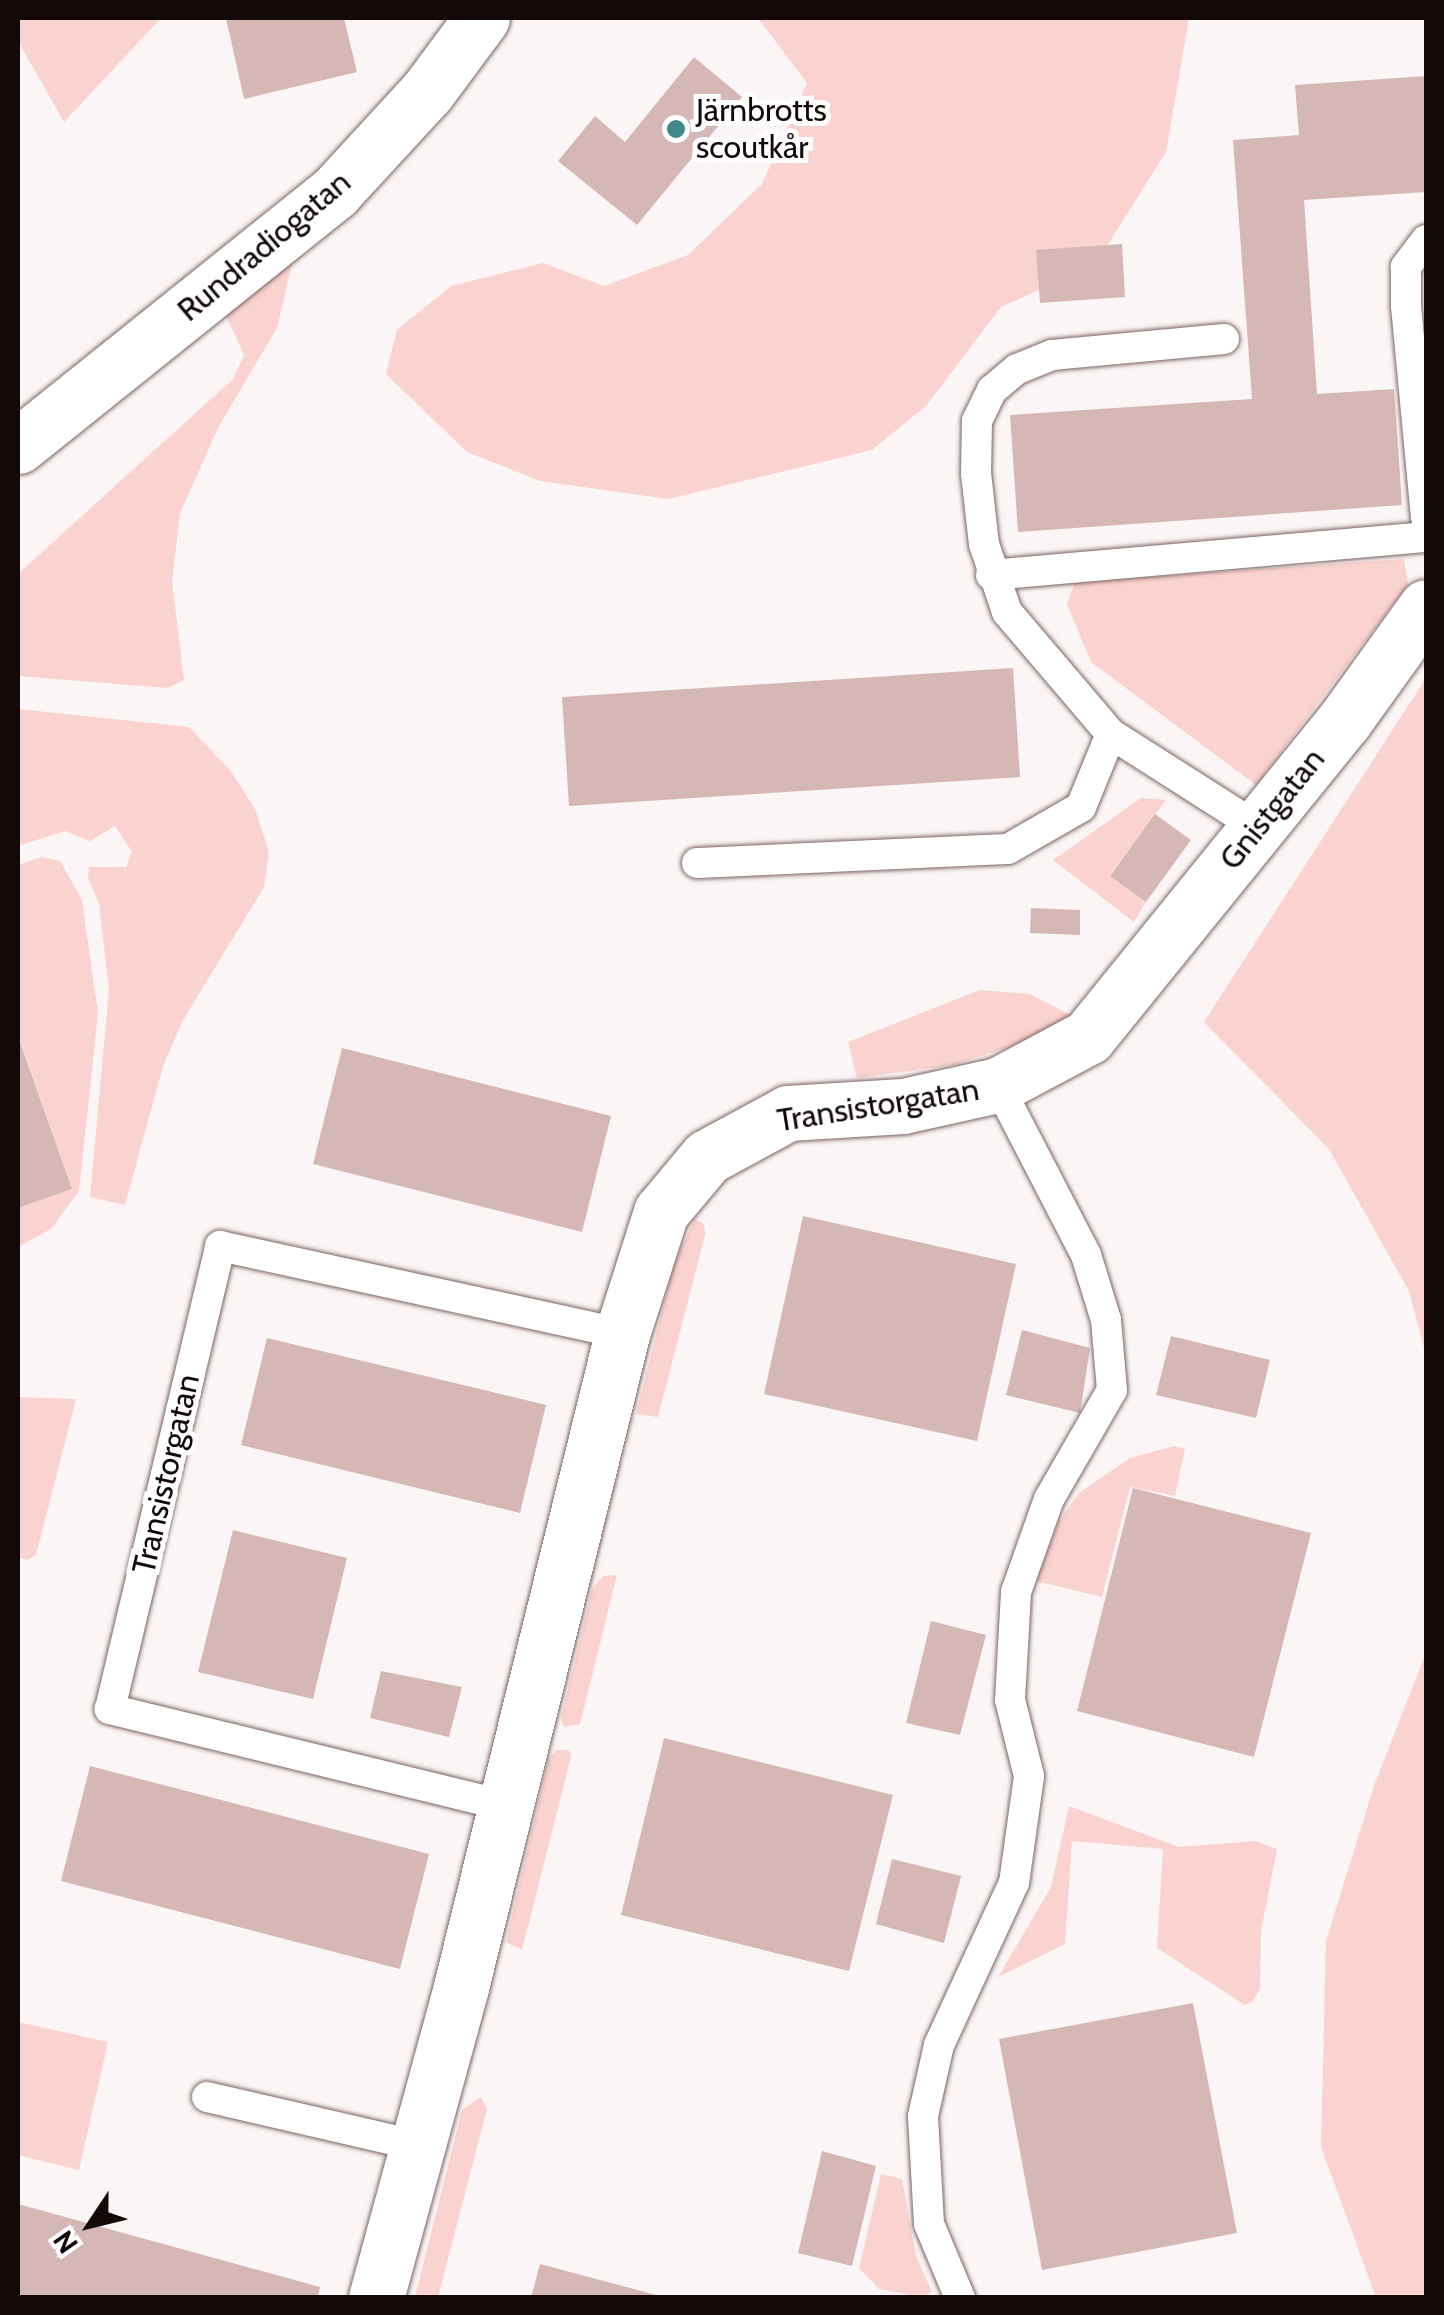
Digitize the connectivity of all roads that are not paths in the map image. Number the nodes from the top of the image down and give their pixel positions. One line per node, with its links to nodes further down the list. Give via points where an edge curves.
1 (482, 18): 4 (street, Rundradiogatan, via 427,92 334,193)
2 (1426, 240): 5 (lane, via 1406,267)
3 (1224, 339): 7 (lane, via 1052,355 1017,368 992,390 976,421 976,473)
4 (18, 446)
5 (1426, 517)
6 (1426, 537): 7 (lane)
7 (991, 576): 9 (lane, via 1007,612)
8 (1426, 607): 10 (street, Gnistgatan)
9 (1111, 734): 10 (lane); 11 (lane, via 1081,806 1008,848)
10 (1256, 827): 12 (street, Gnistgatan)
11 (697, 863)
12 (1115, 1010): 13 (street, Transistorgatan, via 1088,1037)
13 (998, 1085): 14 (street, Transistorgatan, via 903,1106 788,1112 743,1132 680,1182 661,1212); 19 (lane, via 1086,1255 1106,1320 1112,1390 1048,1499 1016,1592 1010,1700 1029,1776 1014,1883 939,2046 923,2116 929,2224)
14 (622, 1334): 15 (street, Transistorgatan); 15 (lane, Transistorgatan, via 220,1246 110,1710)
15 (502, 1804): 17 (street, Transistorgatan)
16 (206, 2097): 17 (lane)
17 (420, 2146): 18 (street, Transistorgatan)
18 (376, 2298)
19 (960, 2298)

